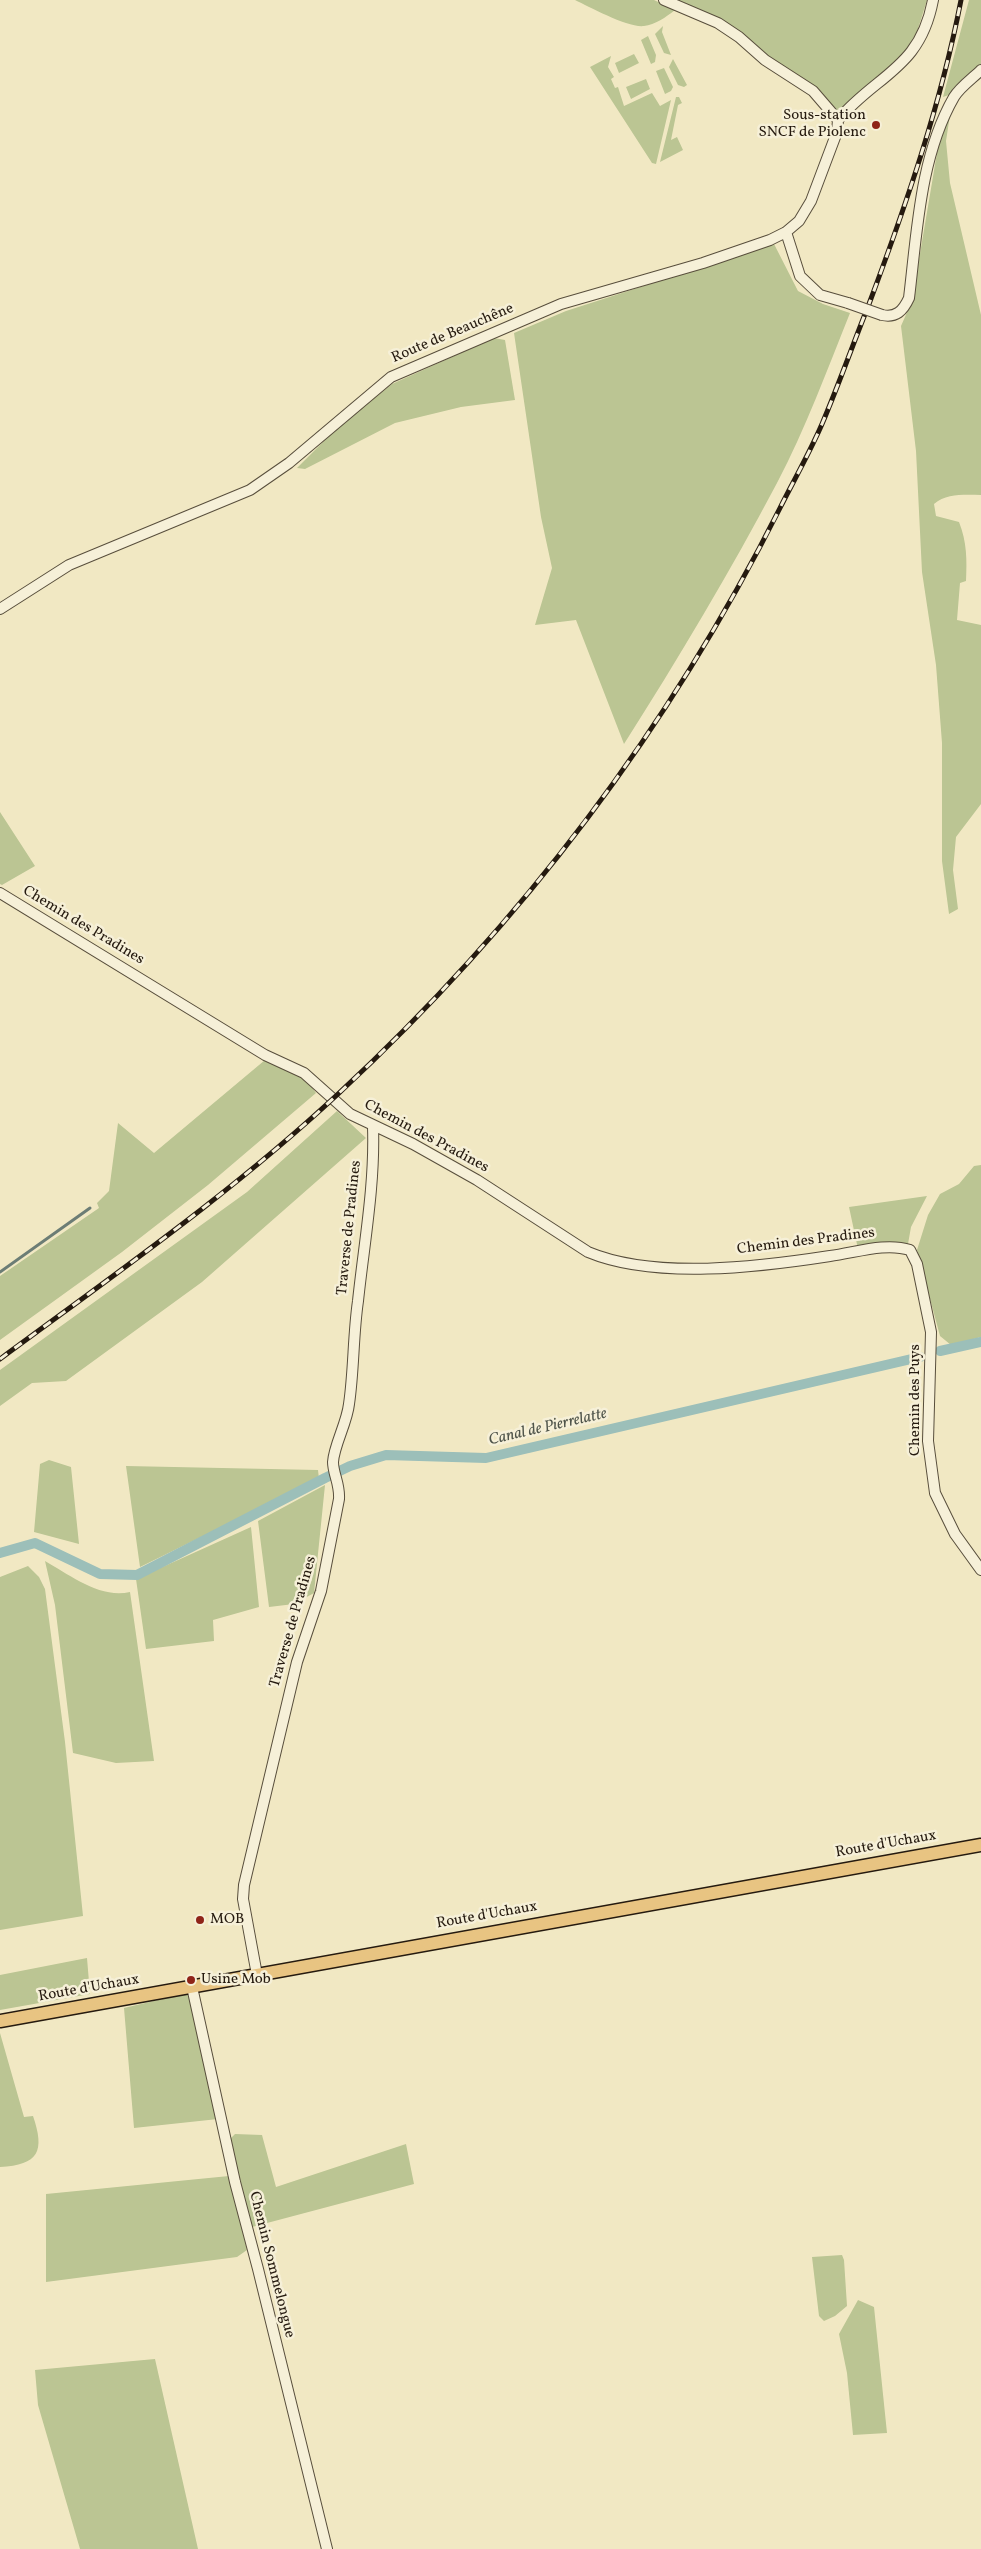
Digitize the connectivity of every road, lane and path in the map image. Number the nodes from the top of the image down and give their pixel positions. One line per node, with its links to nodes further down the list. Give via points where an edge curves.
1 (664, 0): 4 (street, via 718,23 739,37 765,60 814,91)
2 (933, 0): 4 (street, via 911,55)
3 (981, 70): 5 (street, bridge, via 955,95 938,131 924,191 909,298 904,310 896,315 882,315 820,294 800,276)
4 (838, 120): 5 (street, Route de Beauchêne, via 837,132 811,201 799,221)
5 (786, 232): 6 (street, Route de Beauchêne, via 703,263 561,304 391,377 290,463 250,490 69,565)
6 (0, 609)
7 (0, 893): 8 (street, Chemin des Pradines, via 265,1055 304,1073 342,1108)
8 (374, 1126): 9 (street, Chemin des Pradines, via 477,1180 588,1252 604,1259 630,1264 703,1268 829,1257 891,1247); 12 (street, Traverse de Pradines, via 351,1388 343,1431 334,1455 339,1499 321,1591 297,1662 244,1885 244,1906)
9 (910, 1250): 10 (street, Chemin des Puys, via 917,1264 931,1332 928,1441 935,1492 955,1534)
10 (981, 1570)
11 (981, 1845): 12 (main road, Route d'Uchaux)
12 (257, 1975): 13 (main road, Route d'Uchaux)
13 (192, 1987): 14 (main road, Route d'Uchaux); 15 (street, Chemin Sommelongue, via 235,2182)
14 (0, 2021)
15 (327, 2549)

